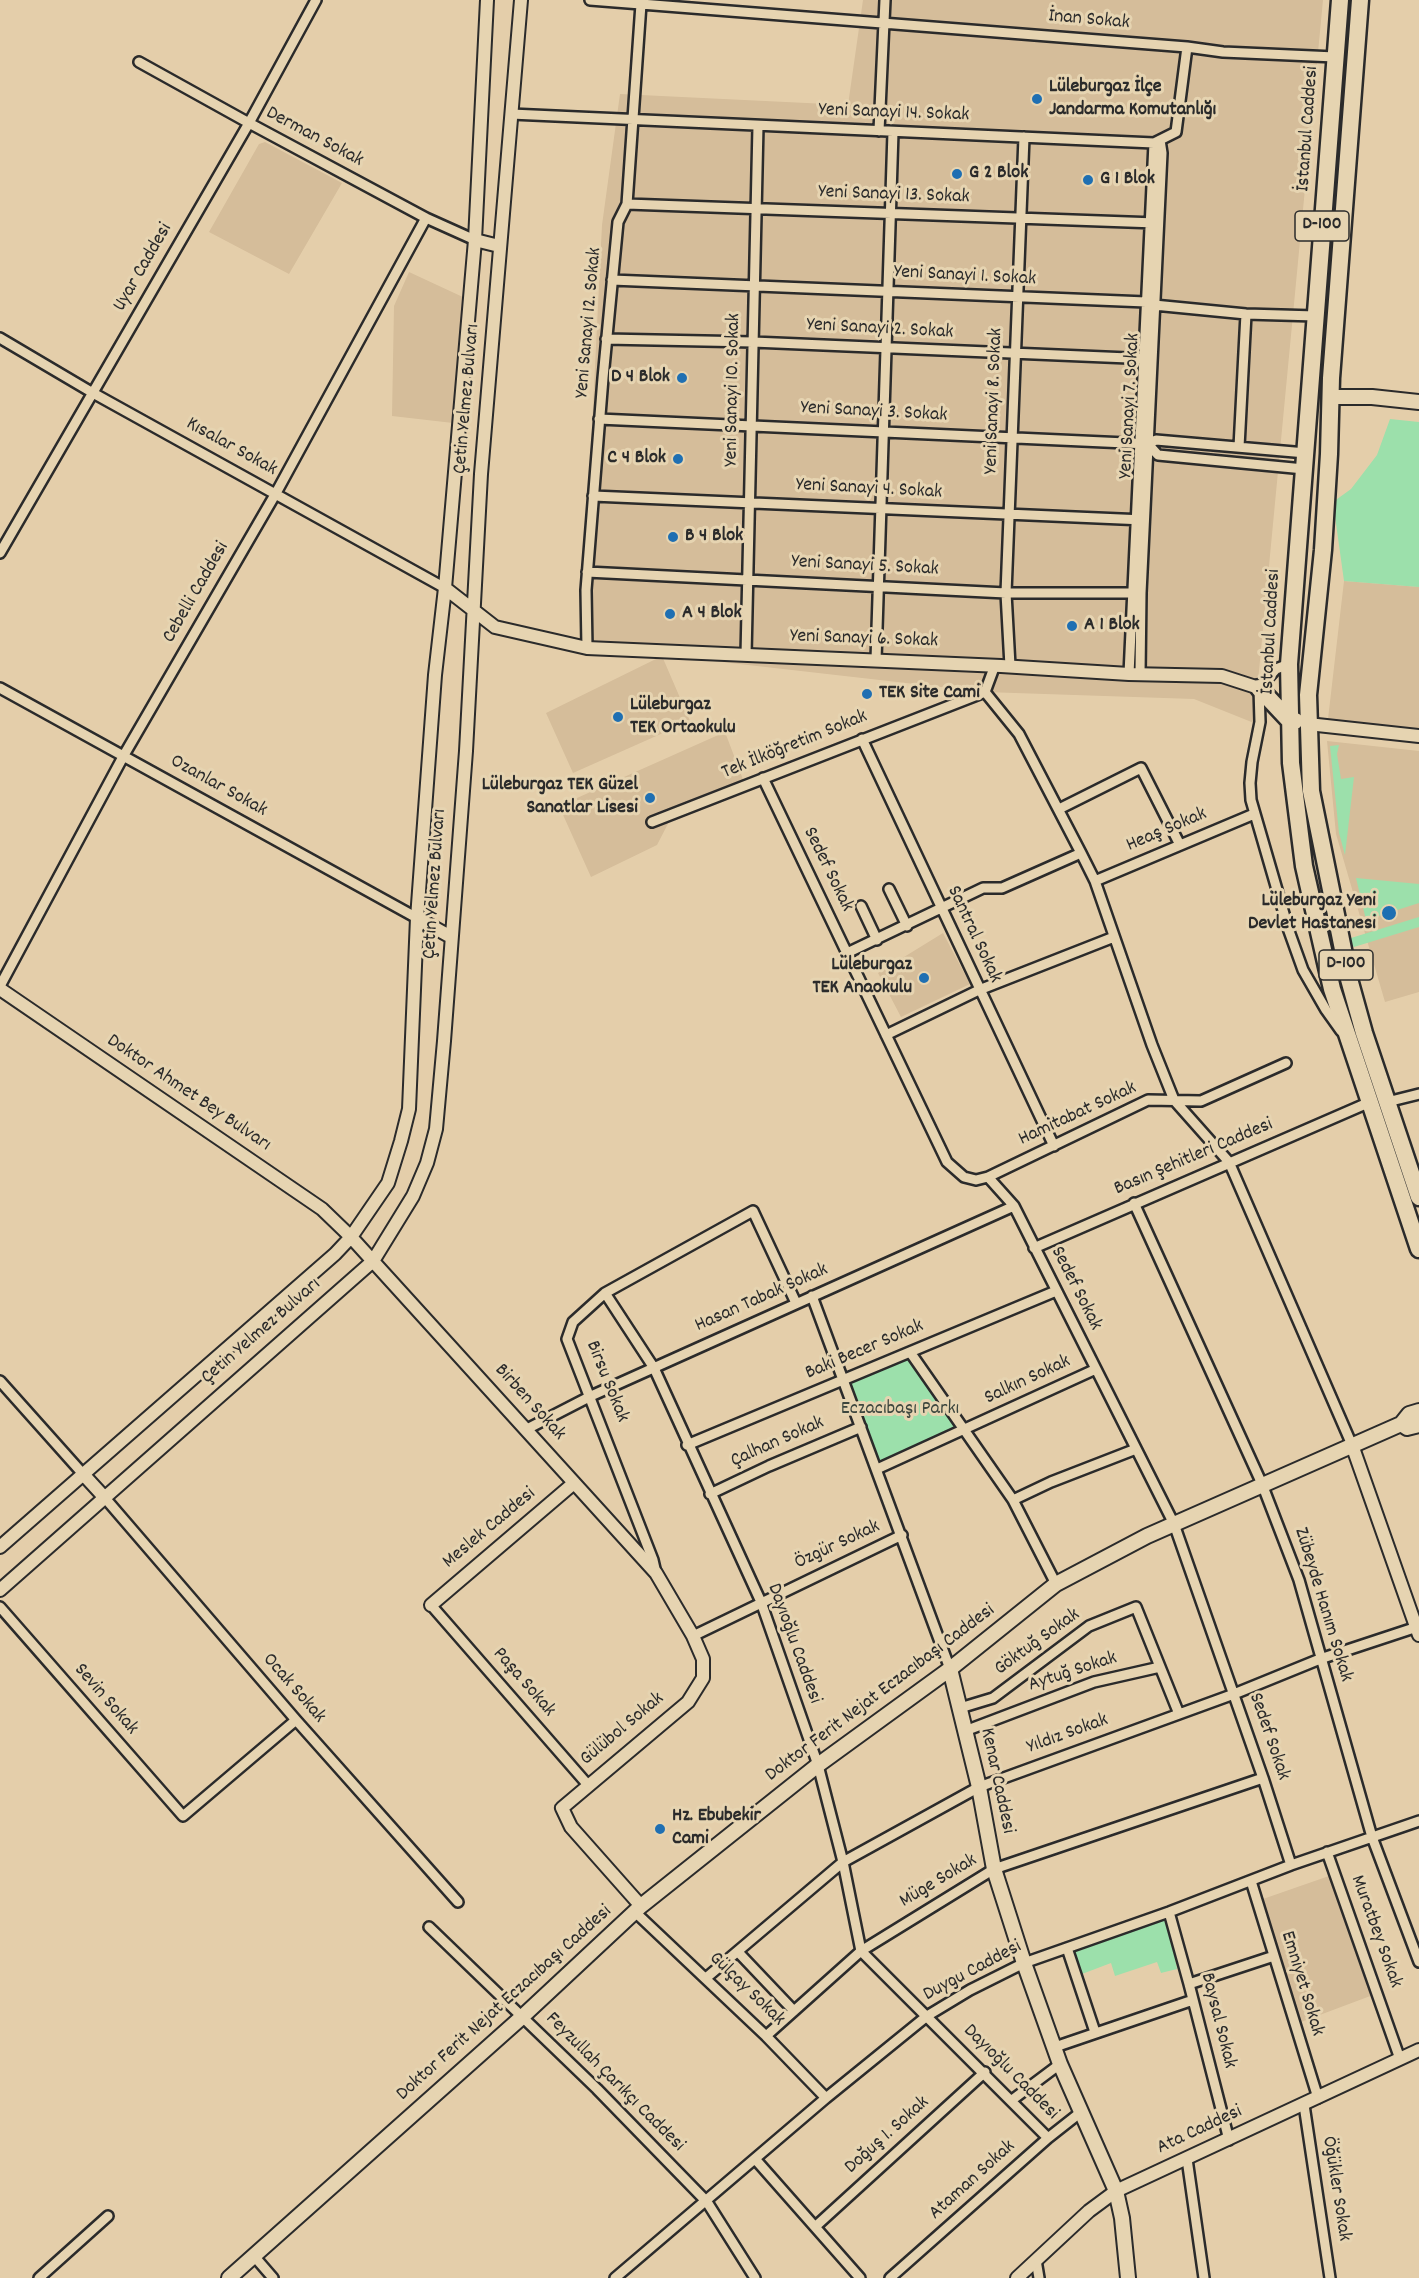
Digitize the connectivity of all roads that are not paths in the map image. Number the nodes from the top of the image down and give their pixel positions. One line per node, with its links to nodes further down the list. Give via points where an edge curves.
1 (316, 0): 15 (street, Uyar Caddesi)
2 (487, 0): 27 (street, Çetin Yelmez Bulvarı)
3 (521, 0): 13 (street, Çetin Yelmez Bulvarı)
4 (590, 0): 8 (street, İnan Sokak)
5 (885, 0): 9 (street)
6 (1340, 0): 11 (highway, İstanbul Caddesi / D-100)
7 (1360, 0): 43 (highway, İstanbul Caddesi / D-100)
8 (640, 4): 9 (street, İnan Sokak); 14 (street, Yeni Sanayi 12. Sokak)
9 (883, 23): 10 (street, İnan Sokak); 17 (street)
10 (1187, 47): 11 (street, İnan Sokak); 20 (street, via 1176,132)
11 (1335, 57): 35 (highway, İstanbul Caddesi / D-100)
12 (139, 62): 15 (street, Derman Sokak)
13 (511, 114): 14 (street, Yeni Sanayi 14. Sokak); 28 (street, Çetin Yelmez Bulvarı)
14 (633, 119): 16 (street, Yeni Sanayi 14. Sokak); 21 (street, Yeni Sanayi 12. Sokak)
15 (249, 123): 24 (street, Derman Sokak); 42 (street, Uyar Caddesi)
16 (758, 126): 17 (street, Yeni Sanayi 14. Sokak); 22 (street, Yeni Sanayi 10. Sokak)
17 (879, 131): 18 (street, Yeni Sanayi 14. Sokak)
18 (893, 132): 19 (street, Yeni Sanayi 14. Sokak); 23 (street)
19 (1024, 137): 20 (street, Yeni Sanayi 14. Sokak); 25 (street, Yeni Sanayi 8. Sokak)
20 (1157, 141): 26 (street, Yeni Sanayi 7. Sokak)
21 (627, 204): 22 (street, Yeni Sanayi 13. Sokak); 29 (street, Yeni Sanayi 12. Sokak, via 618,222)
22 (756, 209): 23 (street, Yeni Sanayi 13. Sokak); 30 (street, Yeni Sanayi 10. Sokak)
23 (891, 214): 25 (street, Yeni Sanayi 13. Sokak); 31 (street)
24 (426, 218): 27 (street, Derman Sokak); 54 (street, Cebelli Caddesi)
25 (1021, 219): 26 (street, Yeni Sanayi 13. Sokak); 32 (street, Yeni Sanayi 8. Sokak)
26 (1154, 224): 33 (street, Yeni Sanayi 7. Sokak)
27 (475, 240): 28 (street); 64 (street, Çetin Yelmez Bulvarı)
28 (499, 246): 67 (street, Çetin Yelmez Bulvarı)
29 (612, 280): 30 (street, Yeni Sanayi 1. Sokak); 37 (street, Yeni Sanayi 12. Sokak)
30 (754, 285): 31 (street, Yeni Sanayi 1. Sokak); 38 (street, Yeni Sanayi 10. Sokak)
31 (888, 291): 32 (street, Yeni Sanayi 1. Sokak); 39 (street)
32 (1018, 298): 33 (street, Yeni Sanayi 1. Sokak); 40 (street, Yeni Sanayi 8. Sokak)
33 (1150, 304): 34 (street, Yeni Sanayi 1. Sokak); 41 (street, Yeni Sanayi 7. Sokak)
34 (1246, 314): 35 (street, Yeni Sanayi 1. Sokak); 50 (street)
35 (1316, 316): 52 (highway, İstanbul Caddesi / D-100)
36 (0, 338): 42 (street, Kısalar Sokak)
37 (606, 339): 38 (street, Yeni Sanayi 2. Sokak); 45 (street, Yeni Sanayi 12. Sokak)
38 (753, 342): 39 (street, Yeni Sanayi 2. Sokak); 46 (street, Yeni Sanayi 10. Sokak)
39 (886, 348): 40 (street, Yeni Sanayi 2. Sokak); 47 (street)
40 (1015, 354): 41 (street, Yeni Sanayi 2. Sokak); 48 (street, Yeni Sanayi 8. Sokak)
41 (1148, 359): 49 (street, Yeni Sanayi 7. Sokak)
42 (93, 393): 54 (street, Kısalar Sokak); 60 (street, Uyar Caddesi)
43 (1330, 397): 44 (main road); 51 (highway, İstanbul Caddesi / D-100)
44 (1419, 402)
45 (599, 419): 46 (street, Yeni Sanayi 3. Sokak); 55 (street, Yeni Sanayi 12. Sokak)
46 (751, 425): 47 (street, Yeni Sanayi 3. Sokak); 56 (street, Yeni Sanayi 10. Sokak)
47 (883, 431): 48 (street, Yeni Sanayi 3. Sokak); 57 (street)
48 (1012, 438): 49 (street, Yeni Sanayi 3. Sokak); 58 (street, Yeni Sanayi 8. Sokak)
49 (1143, 444): 50 (street, Yeni Sanayi 3. Sokak, via 1156,440); 52 (street, Yeni Sanayi 3. Sokak, via 1158,455); 59 (street, Yeni Sanayi 7. Sokak)
50 (1239, 447): 52 (street, Yeni Sanayi 3. Sokak)
51 (1329, 454): 52 (highway); 53 (highway, İstanbul Caddesi / D-100)
52 (1305, 461): 53 (highway); 71 (highway, İstanbul Caddesi / D-100)
53 (1328, 471): 79 (highway, İstanbul Caddesi / D-100)
54 (276, 494): 64 (street, Kısalar Sokak); 82 (street, Cebelli Caddesi)
55 (593, 496): 56 (street, Yeni Sanayi 4. Sokak); 61 (street, Yeni Sanayi 12. Sokak)
56 (749, 503): 57 (street, Yeni Sanayi 4. Sokak); 62 (street, Yeni Sanayi 10. Sokak)
57 (881, 509): 58 (street, Yeni Sanayi 4. Sokak); 63 (street)
58 (1009, 515): 59 (street, Yeni Sanayi 4. Sokak); 65 (street, Yeni Sanayi 8. Sokak)
59 (1140, 520): 66 (street, Yeni Sanayi 7. Sokak)
60 (0, 553)
61 (587, 572): 62 (street, Yeni Sanayi 5. Sokak); 68 (street, Yeni Sanayi 12. Sokak)
62 (748, 578): 63 (street, Yeni Sanayi 5. Sokak); 69 (street, Yeni Sanayi 10. Sokak)
63 (878, 586): 65 (street, Yeni Sanayi 5. Sokak); 70 (street)
64 (445, 588): 67 (street, Yeni Sanayi 6. Sokak); 93 (street, Çetin Yelmez Bulvarı)
65 (1006, 593): 66 (street, Yeni Sanayi 5. Sokak); 73 (street, Yeni Sanayi 8. Sokak)
66 (1136, 593): 74 (street, Yeni Sanayi 7. Sokak)
67 (472, 611): 68 (street, Yeni Sanayi 6. Sokak, via 495,627); 95 (street, Çetin Yelmez Bulvarı)
68 (587, 648): 69 (street, Yeni Sanayi 6. Sokak)
69 (746, 655): 70 (street, Yeni Sanayi 6. Sokak)
70 (876, 660): 72 (street, Yeni Sanayi 6. Sokak)
71 (1289, 664): 76 (street, via 1276,669); 78 (highway, İstanbul Caddesi / D-100)
72 (995, 665): 73 (street, Yeni Sanayi 6. Sokak); 77 (street)
73 (1010, 666): 74 (street, Yeni Sanayi 6. Sokak)
74 (1134, 674): 76 (street, Yeni Sanayi 6. Sokak, via 1222,676)
75 (0, 688): 82 (street, Ozanlar Sokak)
76 (1259, 688): 78 (highway); 85 (street, via 1260,722 1250,783)
77 (985, 692): 81 (street, Tek İlköğretim Sokak); 84 (street, via 1019,734)
78 (1289, 720): 79 (highway); 102 (highway, İstanbul Caddesi / D-100, via 1304,866 1332,989)
79 (1308, 724): 80 (street); 107 (highway, İstanbul Caddesi / D-100, via 1311,791 1342,947)
80 (1419, 736)
81 (862, 739): 83 (street, Tek İlköğretim Sokak); 92 (street, Santral Sokak)
82 (124, 755): 93 (street, Ozanlar Sokak); 99 (street, Cebelli Caddesi)
83 (763, 778): 86 (street, Tek İlköğretim Sokak); 98 (street, Sedef Sokak)
84 (1059, 809): 87 (street, via 1142,768); 88 (street)
85 (1254, 814): 87 (street, Heaş Sokak); 102 (street, via 1303,970)
86 (652, 822)
87 (1180, 845): 89 (street, Heaş Sokak)
88 (1081, 853): 89 (street); 92 (street, via 1002,888 983,888)
89 (1095, 882): 96 (street)
90 (888, 889): 94 (street)
91 (861, 906): 97 (street)
92 (941, 909): 94 (street); 100 (street, Santral Sokak)
93 (417, 918): 95 (street); 114 (street, Çetin Yelmez Bulvarı, via 409,1109 388,1183)
94 (907, 926): 97 (street)
95 (451, 937): 117 (street, Çetin Yelmez Bulvarı, via 436,1129 413,1196)
96 (1114, 937): 100 (street); 105 (street)
97 (877, 940): 98 (street)
98 (847, 954): 101 (street, Sedef Sokak)
99 (0, 988): 114 (street, Doktor Ahmet Bey Bulvarı, via 322,1209)
100 (979, 990): 101 (street); 108 (street, Santral Sokak)
101 (886, 1035): 110 (street, Sedef Sokak, via 952,1168 970,1179)
102 (1350, 1043): 106 (highway, İstanbul Caddesi / D-100)
103 (1286, 1063): 105 (street, Hamitabat Sokak, via 1201,1101)
104 (1419, 1094): 107 (street)
105 (1174, 1100): 108 (street, Hamitabat Sokak, via 1148,1100); 109 (street)
106 (1370, 1102): 109 (street, Basın Şehitleri Caddesi); 116 (highway, İstanbul Caddesi / D-100)
107 (1387, 1102): 111 (highway, İstanbul Caddesi / D-100)
108 (1054, 1146): 110 (street, Hamitabat Sokak)
109 (1229, 1162): 112 (street, Basın Şehitleri Caddesi); 135 (street)
110 (988, 1177): 113 (street, Sedef Sokak)
111 (1419, 1197)
112 (1134, 1203): 115 (street, Basın Şehitleri Caddesi); 140 (street, Zübeyde Hanım Sokak)
113 (1014, 1206): 115 (street, Sedef Sokak); 120 (street, Hasan Tabak Sokak)
114 (351, 1237): 117 (street, Doktor Ahmet Bey Bulvarı); 138 (street, Çetin Yelmez Bulvarı)
115 (1034, 1248): 118 (street, Sedef Sokak)
116 (1419, 1250)
117 (373, 1261): 132 (street, Birben Sokak); 142 (street, Çetin Yelmez Bulvarı)
118 (1056, 1291): 122 (street, Baki Becer Sokak); 124 (street, Sedef Sokak)
119 (604, 1293): 121 (street, Birsu Sokak, via 753,1211); 123 (street, Dayıoğlu Caddesi); 127 (street, Birsu Sokak, via 573,1322 567,1339)
120 (812, 1296): 121 (street, Hasan Tabak Sokak); 125 (street, Kenar Caddesi)
121 (796, 1303): 123 (street, Hasan Tabak Sokak)
122 (910, 1352): 125 (street, Baki Becer Sokak); 133 (street)
123 (654, 1368): 127 (street, Hasan Tabak Sokak); 134 (street, Dayıoğlu Caddesi)
124 (1096, 1369): 133 (street, Salkın Sokak); 136 (street, Sedef Sokak)
125 (843, 1380): 131 (street, Kenar Caddesi); 134 (street, Baki Becer Sokak)
126 (0, 1382): 138 (street)
127 (591, 1396): 132 (street, Hasan Tabak Sokak); 147 (street, Birsu Sokak)
128 (1419, 1411): 129 (main road, Doktor Ferit Nejat Eczacıbaşı Caddesi, via 1409,1414)
129 (1401, 1424): 130 (main road, Doktor Ferit Nejat Eczacıbaşı Caddesi, via 1407,1428); 135 (main road, Doktor Ferit Nejat Eczacıbaşı Caddesi)
130 (1419, 1425)
131 (861, 1427): 137 (street, Kenar Caddesi); 141 (street, Çalhan Sokak)
132 (527, 1429): 139 (street, Birben Sokak)
133 (964, 1431): 137 (street, Salkın Sokak); 143 (street)
134 (687, 1445): 141 (street, Dayıoğlu Caddesi)
135 (1352, 1445): 140 (main road, Doktor Ferit Nejat Eczacıbaşı Caddesi); 153 (street)
136 (1136, 1449): 143 (street); 144 (street, Sedef Sokak)
137 (877, 1469): 145 (street, Kenar Caddesi)
138 (82, 1474): 142 (street); 146 (street, Çetin Yelmez Bulvarı)
139 (574, 1483): 147 (street, Birben Sokak); 151 (street, Meslek Caddesi)
140 (1262, 1484): 144 (main road, Doktor Ferit Nejat Eczacıbaşı Caddesi); 155 (street, Zübeyde Hanım Sokak, via 1299,1580)
141 (710, 1494): 150 (street, Dayıoğlu Caddesi)
142 (105, 1498): 149 (street, Çetin Yelmez Bulvarı); 162 (street, Ocak Sokak)
143 (1013, 1500): 148 (street)
144 (1174, 1524): 148 (main road, Doktor Ferit Nejat Eczacıbaşı Caddesi); 159 (street, Sedef Sokak)
145 (902, 1536): 150 (street, Özgür Sokak); 157 (street, Kenar Caddesi)
146 (0, 1547)
147 (656, 1573): 154 (street, Birsu Sokak)
148 (1056, 1584): 157 (main road, Doktor Ferit Nejat Eczacıbaşı Caddesi)
149 (0, 1590)
150 (761, 1602): 154 (street, Özgür Sokak); 164 (street, Dayıoğlu Caddesi)
151 (431, 1605): 166 (street, Paşa Sokak)
152 (0, 1607): 162 (street, Sevin Sokak, via 183,1816)
153 (1418, 1631): 155 (street, Yıldız Sokak)
154 (693, 1636): 158 (street, Birsu Sokak, via 703,1659)
155 (1320, 1659): 159 (street, Yıldız Sokak); 170 (street, Zübeyde Hanım Sokak)
156 (1160, 1667): 160 (street, Göktuğ Sokak, via 1136,1607 1089,1626 993,1698); 161 (street); 163 (street, Aytuğ Sokak, via 1094,1682)
157 (950, 1669): 160 (main road, Kenar Caddesi); 164 (main road, Doktor Ferit Nejat Eczacıbaşı Caddesi)
158 (703, 1678): 166 (street, Gülübol Sokak, via 688,1702)
159 (1234, 1694): 161 (street, Yıldız Sokak); 165 (street, Sedef Sokak)
160 (960, 1708): 163 (main road, Kenar Caddesi)
161 (1179, 1714): 167 (street, Yıldız Sokak)
162 (296, 1720): 176 (street, Ocak Sokak)
163 (965, 1731): 167 (main road, Kenar Caddesi)
164 (818, 1765): 172 (street, Dayıoğlu Caddesi); 177 (main road, Doktor Ferit Nejat Eczacıbaşı Caddesi)
165 (1263, 1778): 173 (street, Sedef Sokak); 174 (street, Müge Sokak)
166 (588, 1785): 168 (street, Gülübol Sokak)
167 (979, 1787): 172 (street, Yıldız Sokak); 174 (main road, Kenar Caddesi)
168 (562, 1808): 177 (street, Gülçay Sokak, via 571,1827)
169 (1419, 1821): 170 (street, Duygu Caddesi)
170 (1372, 1837): 171 (street, Duygu Caddesi); 184 (street, Zübeyde Hanım Sokak)
171 (1327, 1852): 173 (street, Duygu Caddesi); 196 (street, Muratbey Sokak)
172 (843, 1862): 181 (street, Dayıoğlu Caddesi); 182 (street, Yıldız Sokak)
173 (1291, 1865): 175 (street, Duygu Caddesi)
174 (994, 1869): 181 (street, Müge Sokak); 185 (main road, Kenar Caddesi)
175 (1251, 1881): 178 (street, Duygu Caddesi); 183 (street, Emniyet Sokak)
176 (458, 1902)
177 (638, 1909): 186 (street, Gülçay Sokak); 191 (main road, Doktor Ferit Nejat Eczacıbaşı Caddesi)
178 (1168, 1912): 180 (street, Duygu Caddesi); 187 (street, Baysal Sokak)
179 (429, 1928): 191 (street, Feyzullah Çarıkçı Caddesi)
180 (1067, 1948): 185 (street, Duygu Caddesi); 192 (street)
181 (861, 1951): 189 (street, Müge Sokak); 190 (street, Dayıoğlu Caddesi)
182 (738, 1952): 186 (street, Yıldız Sokak); 189 (street)
183 (1274, 1956): 187 (street); 200 (street, Emniyet Sokak)
184 (1419, 1962)
185 (1024, 1963): 190 (street, Duygu Caddesi); 194 (main road, Kenar Caddesi)
186 (706, 1978): 193 (street, Gülçay Sokak)
187 (1189, 1984): 188 (street, Baysal Sokak)
188 (1193, 2000): 192 (street); 205 (street, Baysal Sokak)
189 (794, 2011): 193 (street, Müge Sokak)
190 (927, 2016): 198 (street, Dayıoğlu Caddesi); 199 (street, Duygu Caddesi)
191 (522, 2018): 209 (street, Feyzullah Çarıkçı Caddesi); 212 (main road, Doktor Ferit Nejat Eczacıbaşı Caddesi)
192 (1095, 2032): 194 (street)
193 (766, 2036): 199 (street, Gülçay Sokak)
194 (1055, 2047): 197 (main road, Kenar Caddesi)
195 (1419, 2050): 196 (street, Ata Caddesi)
196 (1400, 2058): 200 (street, Ata Caddesi)
197 (1060, 2064): 201 (street); 203 (main road, Kenar Caddesi)
198 (985, 2072): 201 (street, Dayıoğlu Caddesi); 211 (street, Doğuş 1. Sokak)
199 (826, 2098): 207 (street, Duygu Caddesi)
200 (1318, 2098): 202 (street, Ata Caddesi)
201 (1012, 2100): 204 (street, Dayıoğlu Caddesi)
202 (1304, 2104): 205 (street, Ata Caddesi); 225 (street, Öğükler Sokak)
203 (1082, 2112): 204 (street, Ataman Sokak); 208 (main road, Kenar Caddesi)
204 (1048, 2138): 220 (street, Ataman Sokak)
205 (1229, 2140): 206 (street, Ata Caddesi)
206 (1187, 2159): 208 (street, Ata Caddesi); 224 (street)
207 (756, 2160): 209 (street, Duygu Caddesi); 211 (street)
208 (1116, 2191): 213 (street, Ata Caddesi); 223 (main road, Kenar Caddesi)
209 (707, 2202): 217 (street, Duygu Caddesi); 218 (street, Feyzullah Çarıkçı Caddesi)
210 (108, 2216): 214 (street)
211 (816, 2226): 219 (street)
212 (254, 2256): 215 (main road, Doktor Ferit Nejat Eczacıbaşı Caddesi); 216 (street)
213 (1036, 2260): 221 (street, Ata Caddesi); 222 (street)
214 (39, 2278)
215 (229, 2278)
216 (273, 2278)
217 (615, 2278)
218 (755, 2278)
219 (860, 2278)
220 (890, 2278)
221 (1017, 2278)
222 (1039, 2278)
223 (1128, 2278)
224 (1204, 2278)
225 (1330, 2278)

